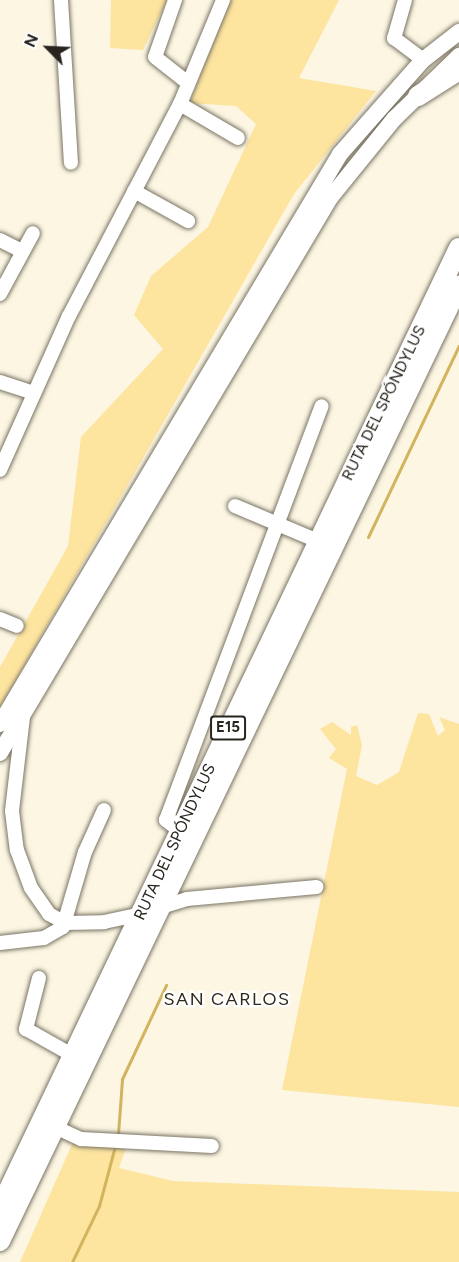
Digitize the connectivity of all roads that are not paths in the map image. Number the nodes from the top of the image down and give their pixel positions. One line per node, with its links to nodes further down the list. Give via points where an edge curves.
1 (61, 0): 13 (street, via 71,101)
2 (176, 0): 9 (street, via 155,57)
3 (223, 0): 9 (street)
4 (405, 0): 7 (street, via 394,38)
5 (459, 32): 7 (main road)
6 (459, 56): 10 (main road)
7 (423, 60): 32 (main road, via 334,163)
8 (459, 70): 10 (highway)
9 (188, 83): 11 (street)
10 (418, 96): 31 (main road, via 330,198)
11 (180, 104): 12 (street); 14 (street)
12 (238, 138)
13 (71, 163)
14 (134, 190): 15 (street); 23 (street)
15 (188, 221)
16 (33, 233): 19 (street)
17 (0, 240): 19 (street)
18 (459, 248): 28 (highway, RUTA DEL SPÓNDYLUS / E15)
19 (22, 251): 21 (street)
20 (459, 285): 37 (highway, RUTA DEL SPÓNDYLUS / E15)
21 (0, 294)
22 (0, 382): 23 (street)
23 (34, 393): 25 (street)
24 (322, 406): 27 (street)
25 (0, 470)
26 (235, 506): 27 (street)
27 (278, 524): 28 (street); 35 (street, via 166,820)
28 (318, 541): 35 (highway, RUTA DEL SPÓNDYLUS / E15)
29 (0, 619): 30 (street)
30 (16, 626)
31 (24, 712): 33 (main road); 39 (street, via 12,811 17,850 38,898 49,914)
32 (0, 724)
33 (0, 753)
34 (104, 810): 39 (street, via 85,852)
35 (180, 831): 38 (highway, RUTA DEL SPÓNDYLUS / E15)
36 (316, 887): 37 (street, via 187,900)
37 (161, 907): 43 (highway, RUTA DEL SPÓNDYLUS / E15)
38 (142, 914): 39 (street, via 104,922); 42 (highway, RUTA DEL SPÓNDYLUS / E15)
39 (65, 923): 40 (street, via 56,935)
40 (0, 943)
41 (39, 978): 42 (street, via 26,1029)
42 (74, 1056): 45 (highway, RUTA DEL SPÓNDYLUS / E15)
43 (55, 1126): 44 (street, via 81,1139); 46 (highway, RUTA DEL SPÓNDYLUS / E15)
44 (212, 1146)
45 (0, 1208)
46 (0, 1241)

